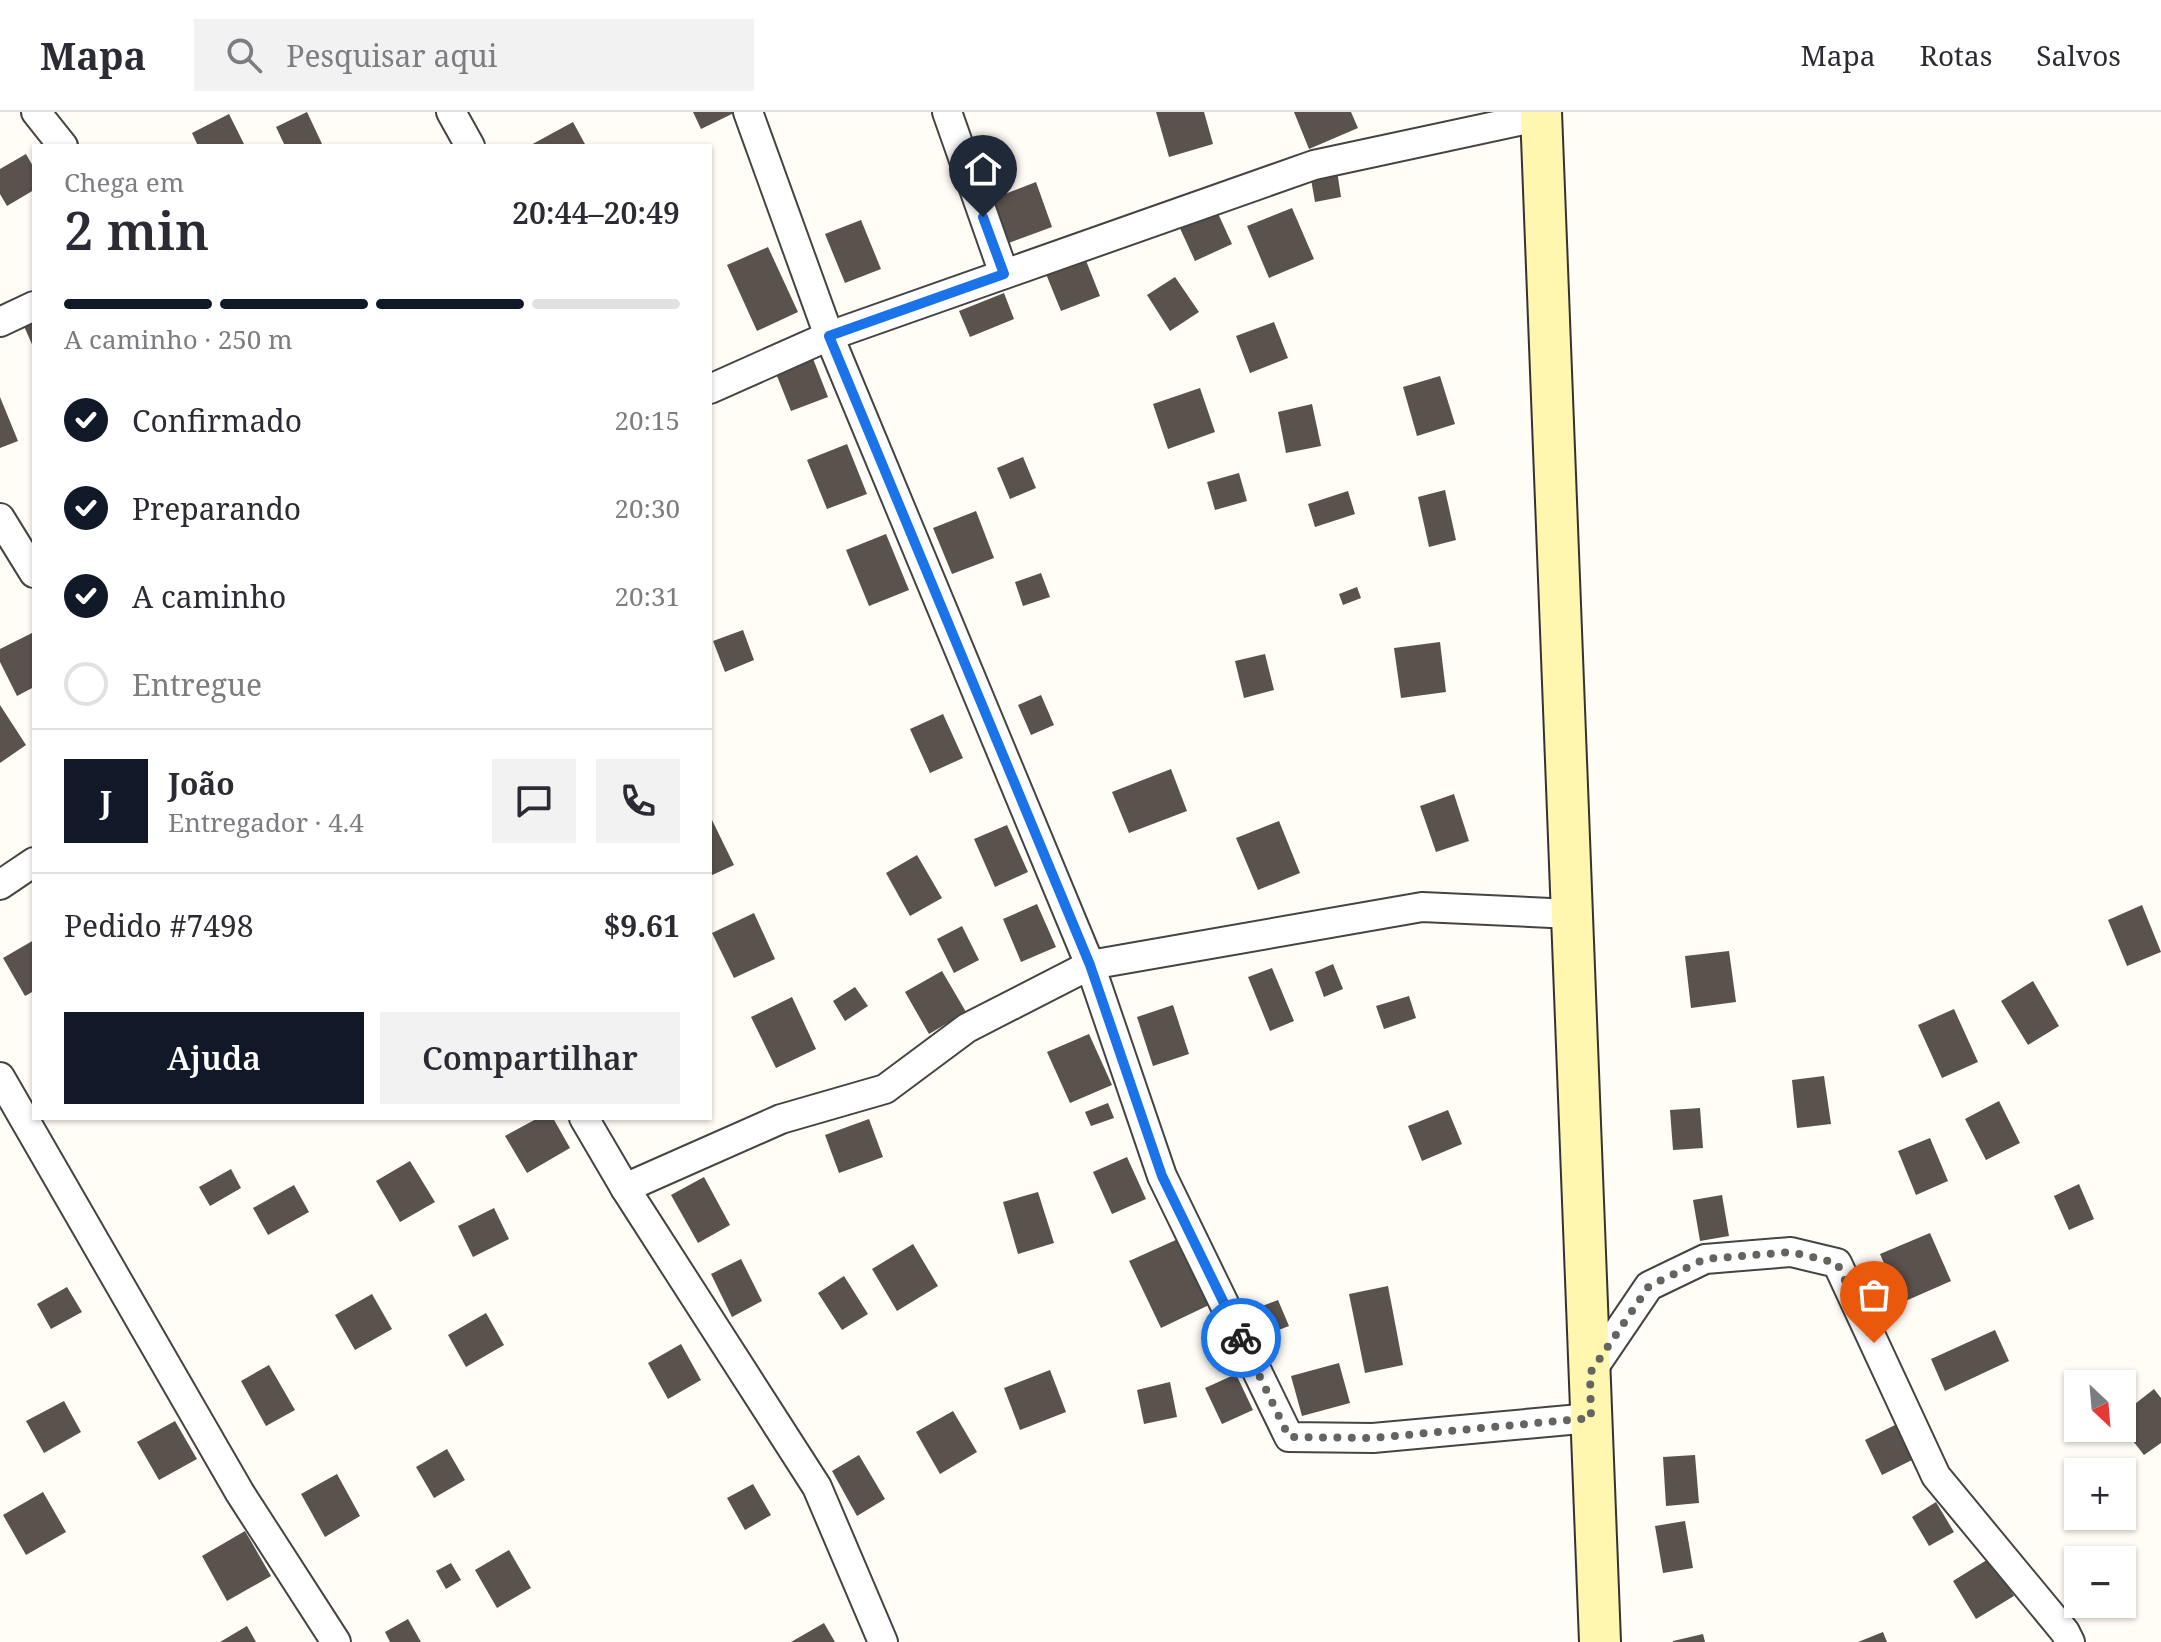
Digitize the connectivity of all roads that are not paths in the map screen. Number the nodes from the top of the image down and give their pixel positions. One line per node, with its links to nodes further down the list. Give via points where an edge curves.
1 (36, 112): 6 (street)
2 (451, 112): 7 (street)
3 (748, 112): 11 (street)
4 (947, 112): 8 (street)
5 (1542, 114): 8 (street, via 1314,165); 17 (main road)
6 (61, 144)
7 (469, 144)
8 (1004, 274): 11 (street)
9 (32, 307): 10 (street)
10 (0, 322)
11 (829, 336): 12 (street); 18 (street)
12 (712, 388)
13 (0, 518): 14 (street)
14 (32, 570)
15 (32, 863): 16 (street)
16 (0, 885)
17 (1572, 914): 18 (street, via 1422,907); 22 (main road)
18 (1090, 965): 21 (street, via 967,1028 885,1089 781,1119); 23 (street, via 1162,1176 1289,1437 1373,1438)
19 (0, 1077): 24 (street, via 240,1493)
20 (585, 1120): 21 (street)
21 (625, 1188): 25 (street, via 817,1487)
22 (1590, 1373): 23 (main road); 27 (street, via 1649,1286 1705,1259 1791,1252 1837,1263 1936,1476)
23 (1591, 1418): 26 (main road)
24 (336, 1642)
25 (883, 1642)
26 (1600, 1642)
27 (2070, 1642)

